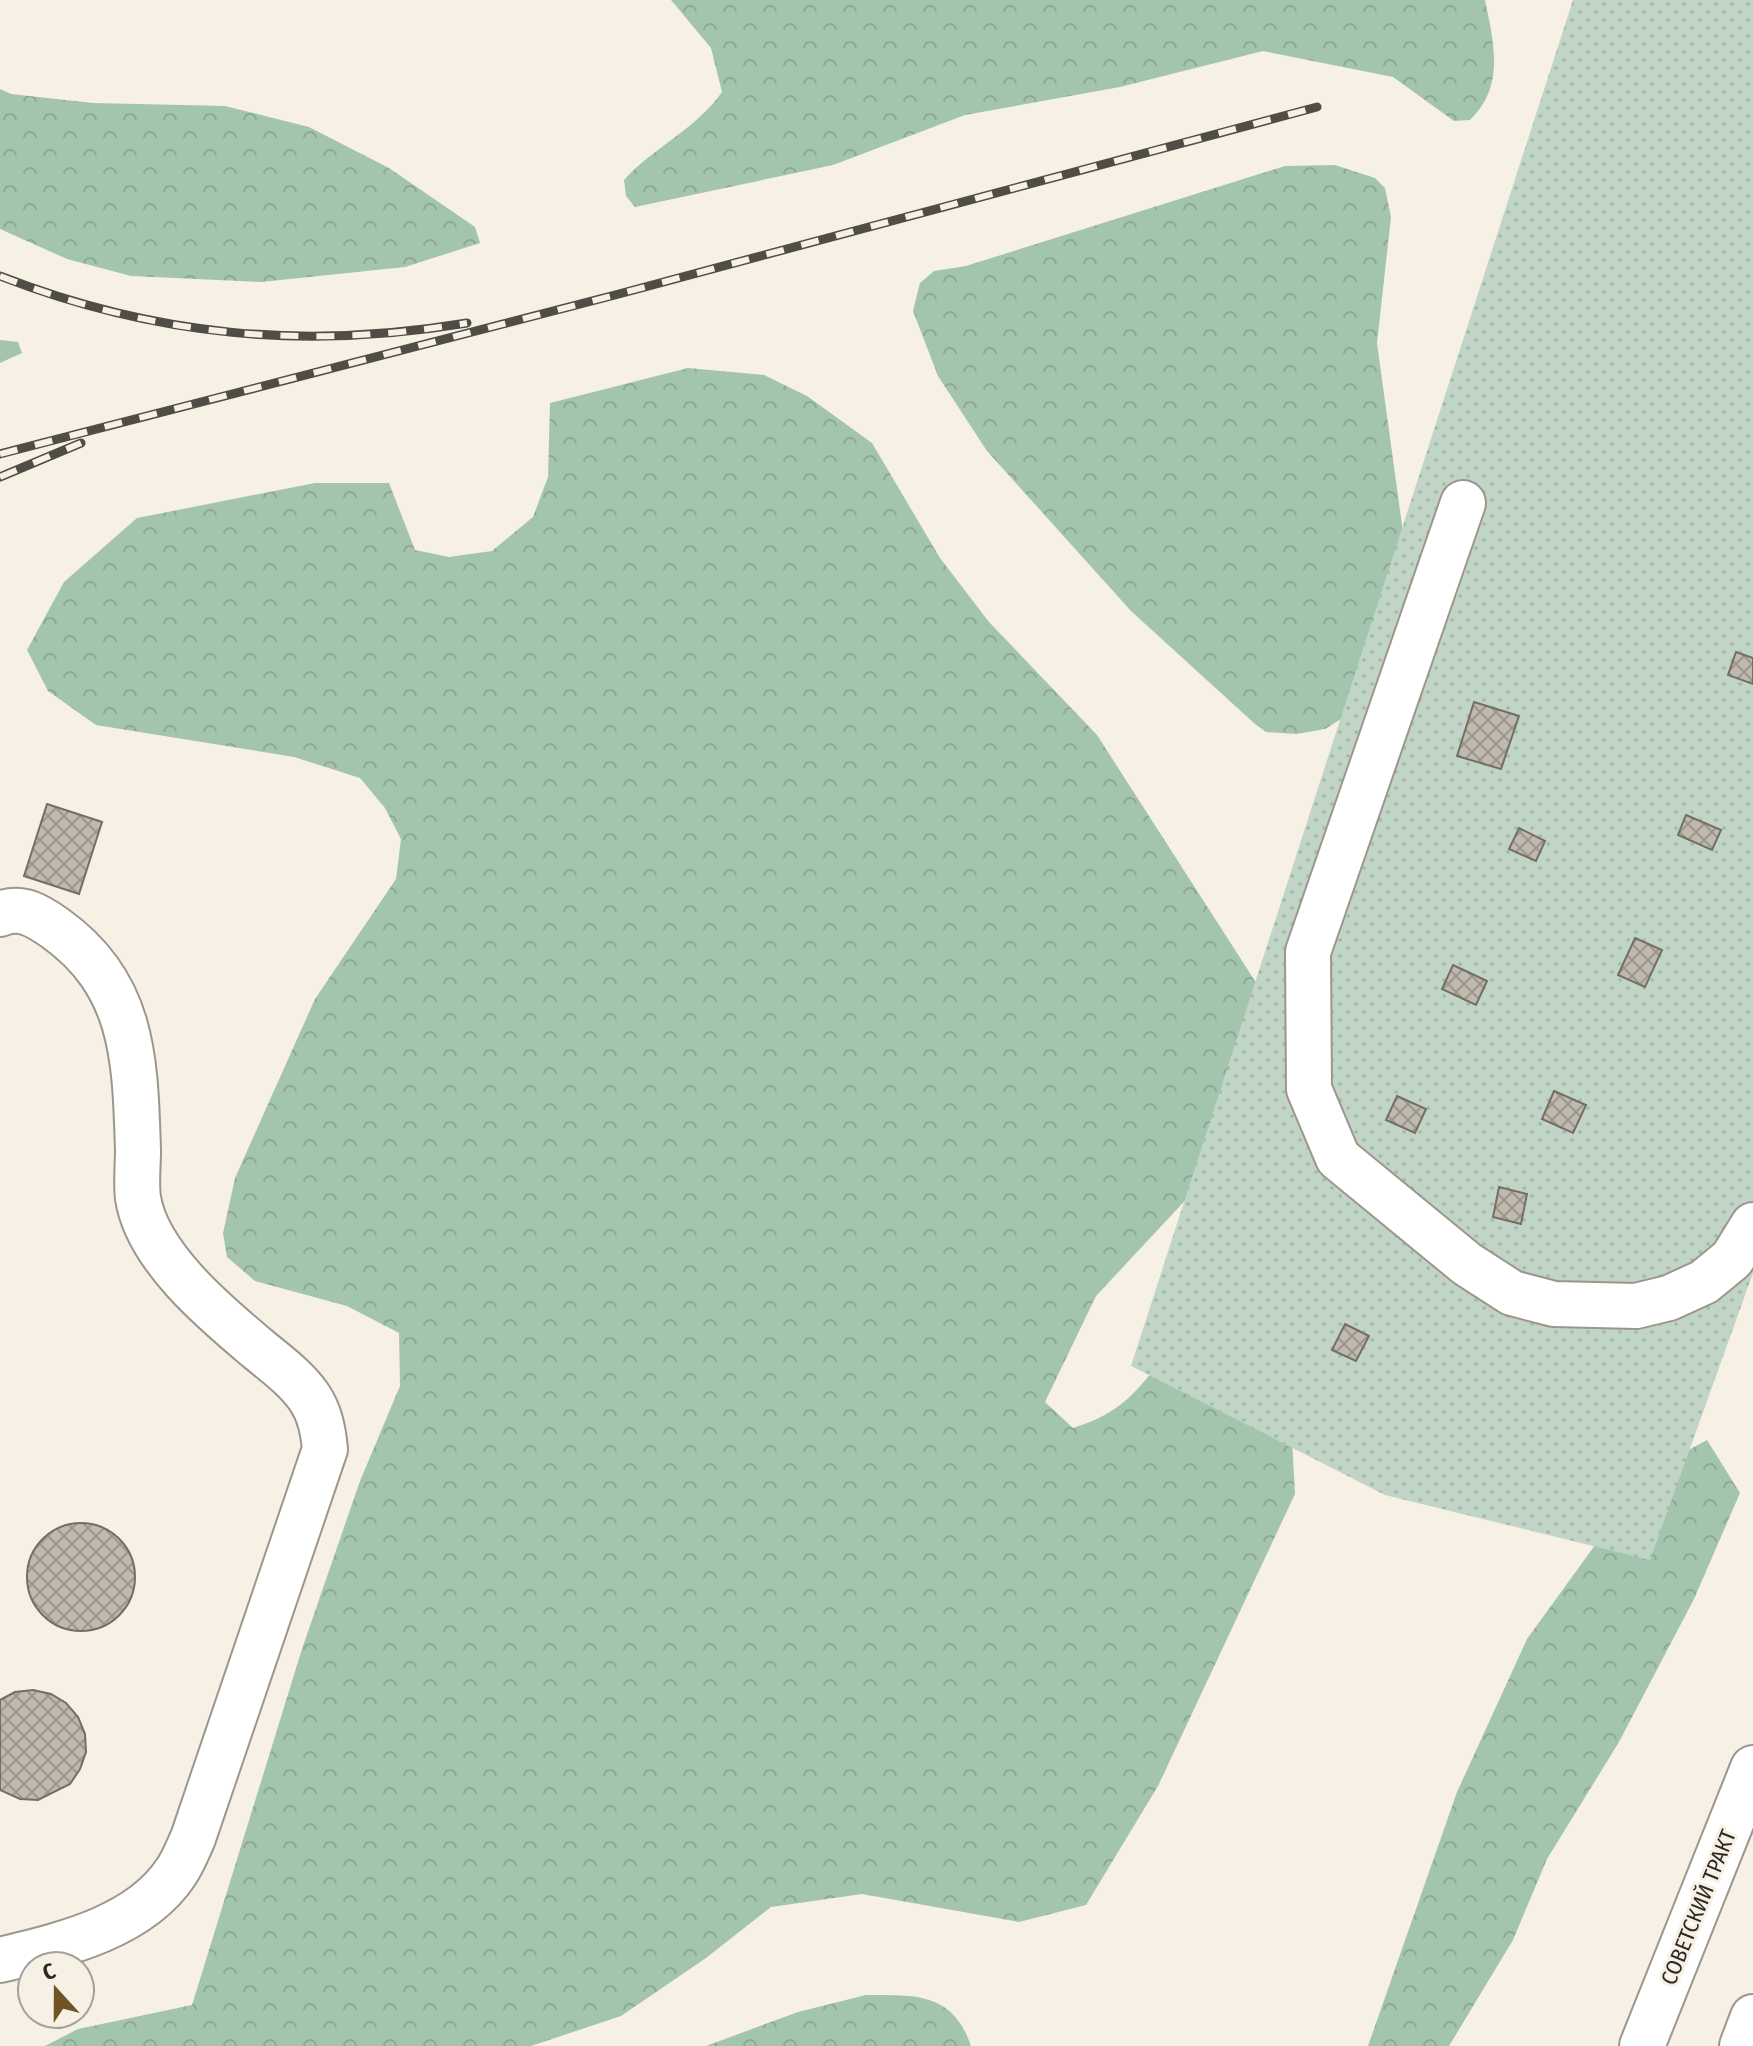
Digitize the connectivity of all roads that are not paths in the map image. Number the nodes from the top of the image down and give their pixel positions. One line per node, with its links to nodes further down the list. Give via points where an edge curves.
1 (1463, 503): 3 (main road, via 1308,952 1309,1089 1338,1158 1467,1264 1512,1293 1554,1304 1636,1306 1669,1298 1704,1282 1732,1259)
2 (0, 914): 5 (main road, via 11,909 36,915 67,937 102,975 130,1036 138,1199 155,1241 217,1314 310,1398 322,1424 325,1449 193,1838 176,1872 154,1898 98,1931)
3 (1753, 1225)
4 (1753, 1768): 7 (main road, СОВЕТСКИЙ ТРАКТ)
5 (0, 1960)
6 (1753, 2017): 8 (main road)
7 (1642, 2046)
8 (1742, 2046)

